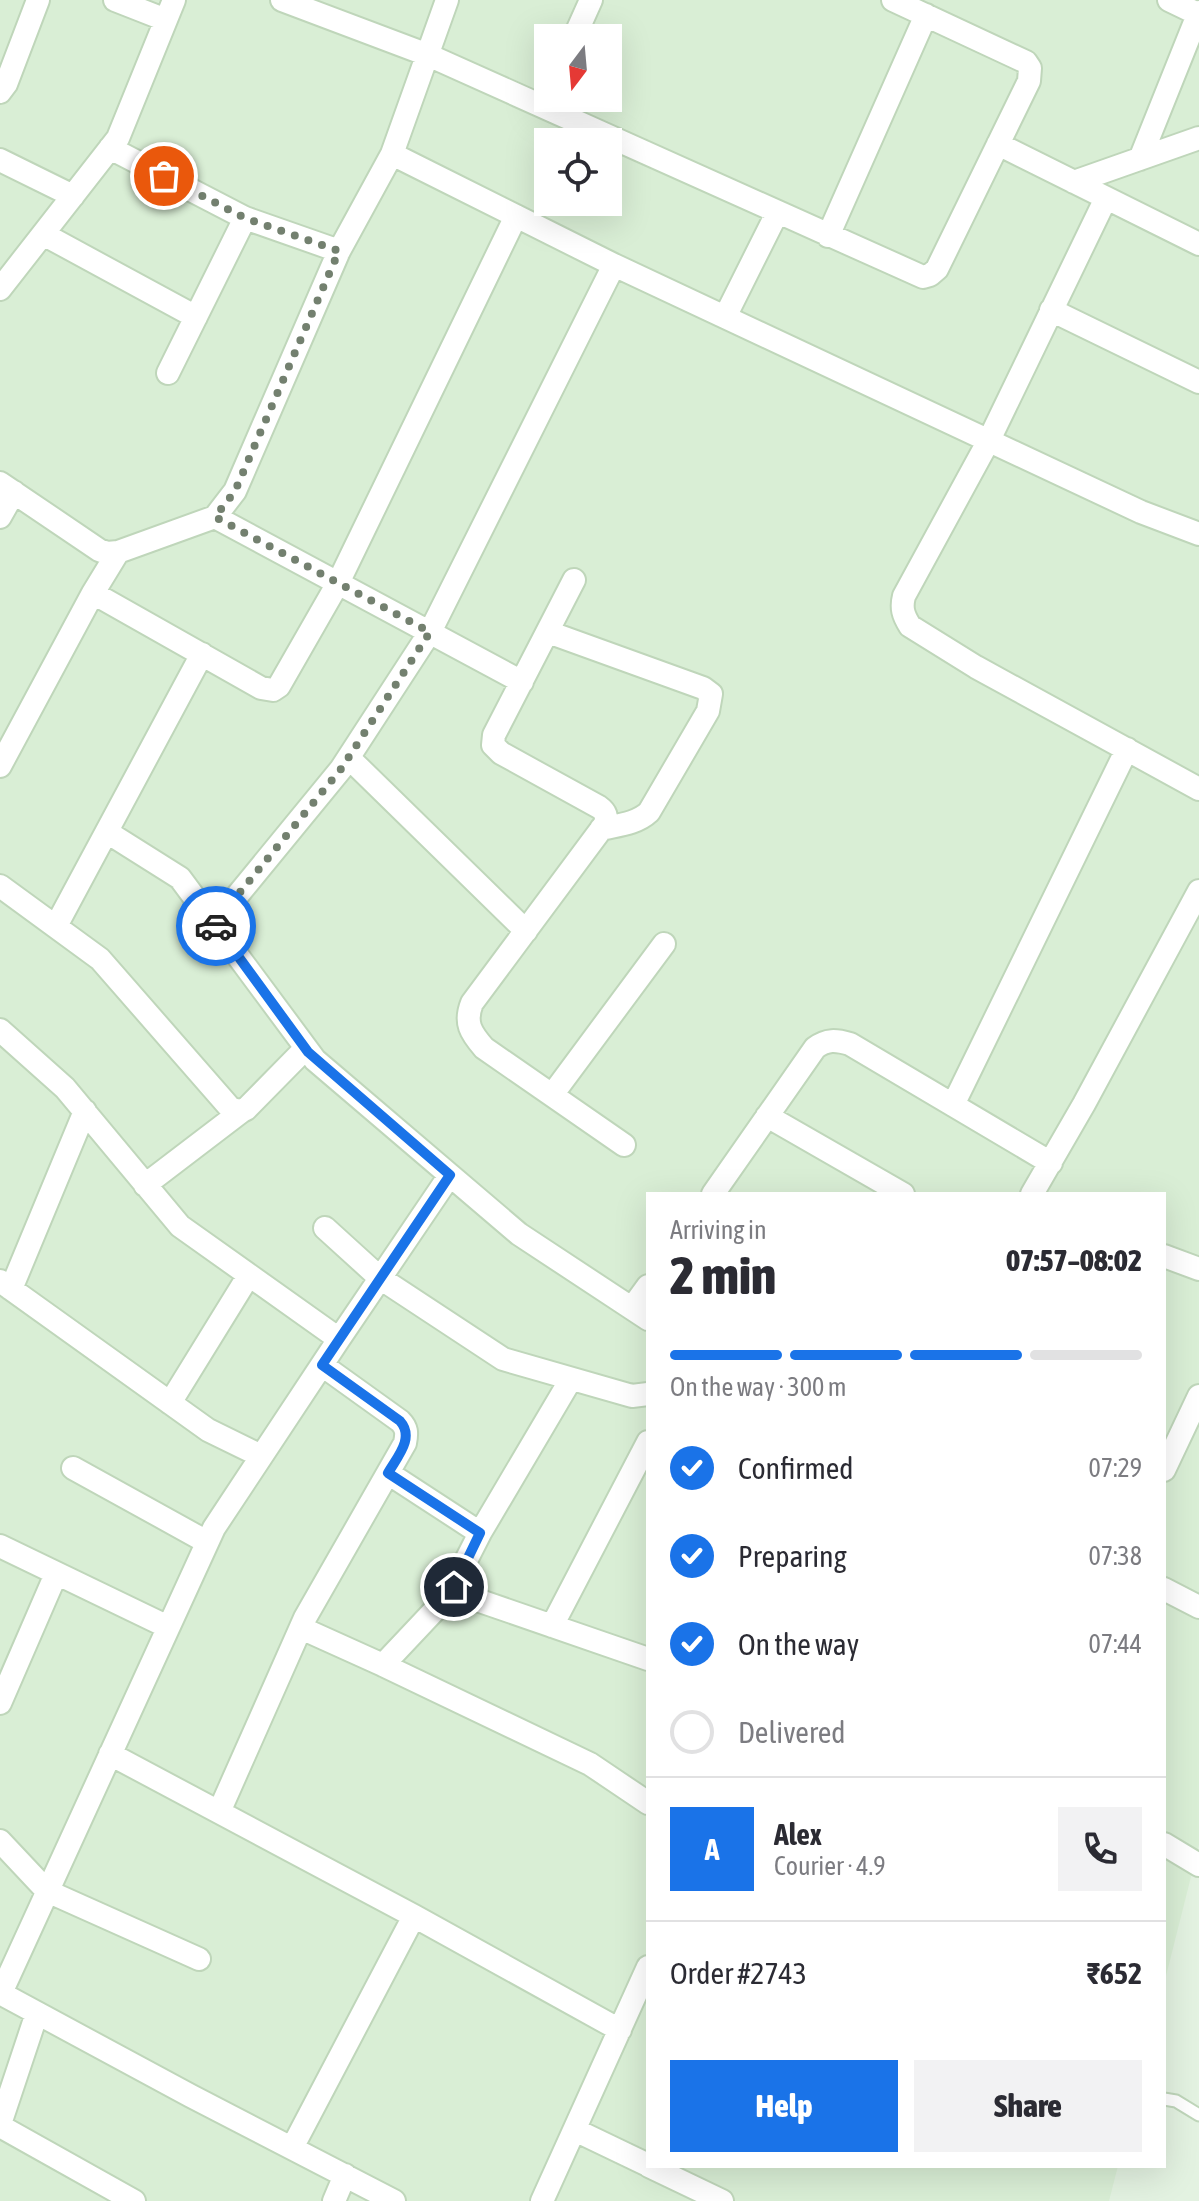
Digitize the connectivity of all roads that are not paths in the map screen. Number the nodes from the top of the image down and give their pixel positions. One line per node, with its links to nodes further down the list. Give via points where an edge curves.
1 (38, 0): 13 (street)
2 (115, 0): 8 (street)
3 (282, 0): 12 (street)
4 (447, 0): 12 (street)
5 (591, 0): 11 (street)
6 (893, 0): 10 (street)
7 (1169, 0): 9 (street)
8 (170, 10): 18 (street)
9 (1199, 13): 20 (street)
10 (926, 15): 17 (street, via 1030,68 1029,81); 29 (street)
11 (580, 24)
12 (428, 55): 14 (street); 19 (street)
13 (0, 92)
14 (534, 97)
15 (567, 112): 25 (street)
16 (1199, 138): 20 (street)
17 (998, 144): 22 (street); 29 (street, via 930,275 915,275)
18 (110, 148): 23 (street); 27 (street)
19 (392, 154): 26 (street); 31 (street)
20 (1140, 159): 22 (street)
21 (0, 160): 23 (street)
22 (1074, 182): 24 (street)
23 (73, 196): 28 (street)
24 (1106, 198): 30 (street); 34 (street)
25 (777, 213): 29 (street); 36 (street)
26 (516, 216): 32 (street); 46 (street)
27 (245, 218): 31 (street); 35 (street)
28 (43, 234): 33 (street); 35 (street)
29 (828, 236)
30 (1199, 244)
31 (339, 251): 42 (street, via 235,491)
32 (614, 265): 36 (street); 48 (street)
33 (0, 289)
34 (1051, 310): 38 (street); 39 (street)
35 (196, 317): 37 (street)
36 (725, 317): 39 (street)
37 (168, 373)
38 (1199, 382)
39 (989, 440): 43 (street); 52 (street, via 904,596 904,616 910,626 976,667)
40 (7, 488): 41 (street); 44 (street, via 99,550)
41 (0, 517)
42 (215, 517): 44 (street); 46 (street)
43 (1199, 534)
44 (118, 552): 47 (street)
45 (574, 580): 49 (street)
46 (338, 583): 48 (street); 50 (street, via 273,690)
47 (93, 593): 50 (street); 54 (street)
48 (430, 632): 51 (street); 53 (street)
49 (548, 632): 51 (street); 56 (street, via 711,694 708,711 649,812 642,819)
50 (202, 654): 57 (street)
51 (522, 682): 56 (street, via 493,745 605,811)
52 (1127, 749): 55 (street); 67 (street)
53 (349, 758): 60 (street); 62 (street)
54 (0, 766)
55 (1199, 789)
56 (601, 829): 62 (street)
57 (107, 832): 60 (street, via 173,872); 61 (street)
58 (0, 886): 61 (street)
59 (1199, 891): 72 (street)
60 (214, 924): 65 (street)
61 (56, 926): 69 (street, via 100,959 231,1109)
62 (526, 931): 66 (street, via 472,1003 468,1023 484,1048)
63 (664, 944): 66 (street)
64 (4, 1041): 68 (street, via 58,1080)
65 (305, 1049): 69 (street); 73 (street)
66 (552, 1095): 71 (street)
67 (953, 1105): 70 (street, via 837,1040 815,1048); 72 (street)
68 (85, 1111): 74 (street); 83 (street)
69 (242, 1111): 74 (street)
70 (767, 1116): 76 (street); 77 (street)
71 (624, 1145)
72 (1051, 1163): 75 (street)
73 (450, 1175): 82 (street); 85 (street, via 519,1234)
74 (145, 1185): 81 (street, via 180,1226)
75 (1042, 1191)
76 (714, 1192)
77 (899, 1192)
78 (325, 1228): 82 (street)
79 (1166, 1257): 80 (street)
80 (1199, 1269)
81 (249, 1275): 86 (street); 91 (street)
82 (380, 1278): 86 (street); 88 (street, via 503,1359)
83 (5, 1285): 91 (street)
84 (646, 1293): 85 (street)
85 (640, 1314)
86 (339, 1339): 87 (street)
87 (322, 1365): 93 (street); 96 (street, via 405,1427 405,1443)
88 (571, 1379): 89 (street, via 632,1396); 97 (street)
89 (646, 1394)
90 (1199, 1396): 94 (street)
91 (170, 1403): 93 (street, via 208,1430)
92 (646, 1446): 104 (street)
93 (261, 1456): 98 (street)
94 (1166, 1466)
95 (73, 1468): 98 (street)
96 (388, 1473): 97 (street); 106 (street)
97 (480, 1533): 102 (street)
98 (207, 1542): 105 (street)
99 (0, 1546): 100 (street)
100 (56, 1574): 105 (street); 109 (street)
101 (1166, 1590): 103 (street)
102 (451, 1591): 104 (street); 108 (street)
103 (1199, 1607)
104 (552, 1626): 107 (street)
105 (168, 1627): 110 (street)
106 (301, 1628): 108 (street); 112 (street)
107 (646, 1658)
108 (383, 1665): 111 (street, via 590,1764)
109 (0, 1703)
110 (110, 1754): 112 (street); 116 (street)
111 (646, 1802)
112 (219, 1812): 117 (street)
113 (0, 1841): 116 (street)
114 (1166, 1845): 115 (street)
115 (1199, 1865)
116 (47, 1891): 118 (street); 120 (street)
117 (414, 1916): 122 (street); 127 (street)
118 (199, 1959)
119 (646, 1972): 122 (street)
120 (0, 1993): 121 (street)
121 (37, 2013): 125 (street); 127 (street)
122 (620, 2030): 126 (street)
123 (1166, 2099): 124 (lane)
124 (1199, 2115)
125 (0, 2125): 131 (street)
126 (575, 2130): 128 (street); 134 (street)
127 (292, 2148): 130 (street)
128 (646, 2165)
129 (653, 2168): 135 (street)
130 (345, 2175): 132 (street); 133 (street)
131 (134, 2201)
132 (334, 2201)
133 (394, 2201)
134 (542, 2201)
135 (722, 2201)

